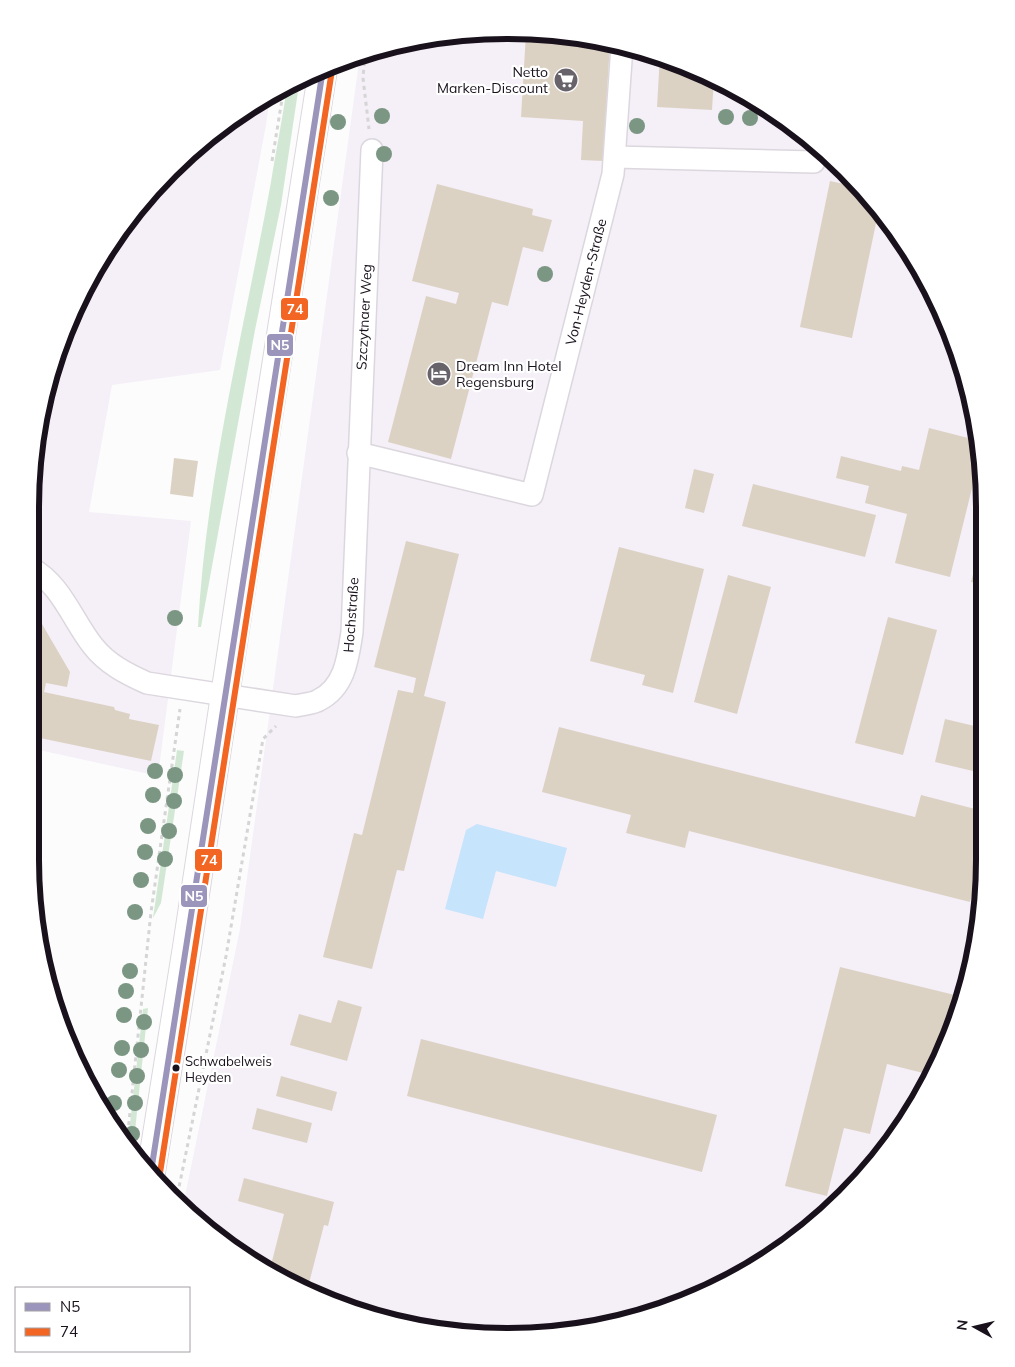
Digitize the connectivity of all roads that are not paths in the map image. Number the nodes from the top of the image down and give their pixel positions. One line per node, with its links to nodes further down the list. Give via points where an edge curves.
1 (622, 53): 4 (street, Von-Heyden-Straße)
2 (322, 77): 9 (main road)
3 (372, 150): 6 (street, Szczytnaer Weg)
4 (615, 157): 5 (street); 6 (street, Von-Heyden-Straße, via 532,496)
5 (814, 162)
6 (358, 452): 7 (street, Szczytnaer Weg)
7 (357, 483): 9 (street, Hochstraße, via 352,632 346,668 335,688 319,700 296,706)
8 (39, 574): 9 (street, Hochstraße, via 54,586 94,647 109,662 147,683)
9 (226, 696): 10 (main road)
10 (152, 1165)

